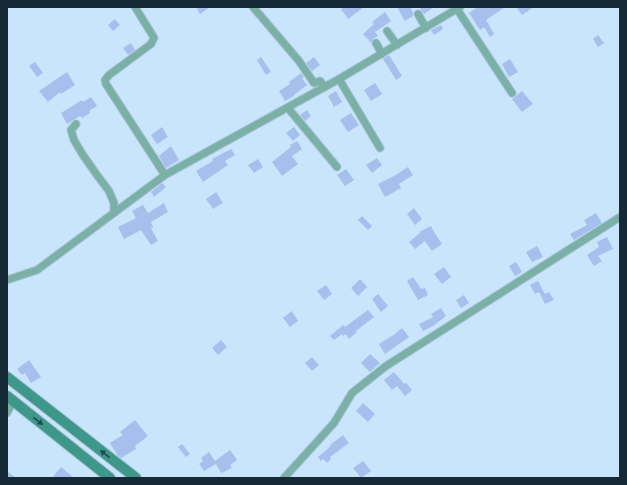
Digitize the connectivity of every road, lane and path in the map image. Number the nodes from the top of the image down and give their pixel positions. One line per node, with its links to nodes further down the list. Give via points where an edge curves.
1 (135, 7): 17 (street, via 153,36 153,41 105,80)
2 (253, 7): 11 (street, via 314,83 320,81)
3 (459, 8): 5 (street); 12 (street)
4 (418, 14): 5 (street)
5 (426, 28): 8 (street)
6 (387, 31): 8 (street)
7 (376, 43): 9 (street)
8 (397, 45): 9 (street)
9 (382, 54): 10 (street)
10 (340, 79): 11 (street); 15 (street)
11 (325, 87): 13 (street)
12 (512, 93)
13 (288, 108): 16 (street); 17 (street)
14 (76, 124): 18 (street, via 71,130 74,140 110,191)
15 (380, 148)
16 (337, 166)
17 (165, 175): 18 (street)
18 (114, 213): 20 (street, via 37,270)
19 (620, 217): 26 (street, via 386,366 352,393 334,423)
20 (7, 280)
21 (7, 377): 25 (main road, one-way to 21)
22 (10, 399): 23 (street); 24 (main road, one-way to 24)
23 (7, 414)
24 (110, 478)
25 (136, 478)
26 (284, 478)

